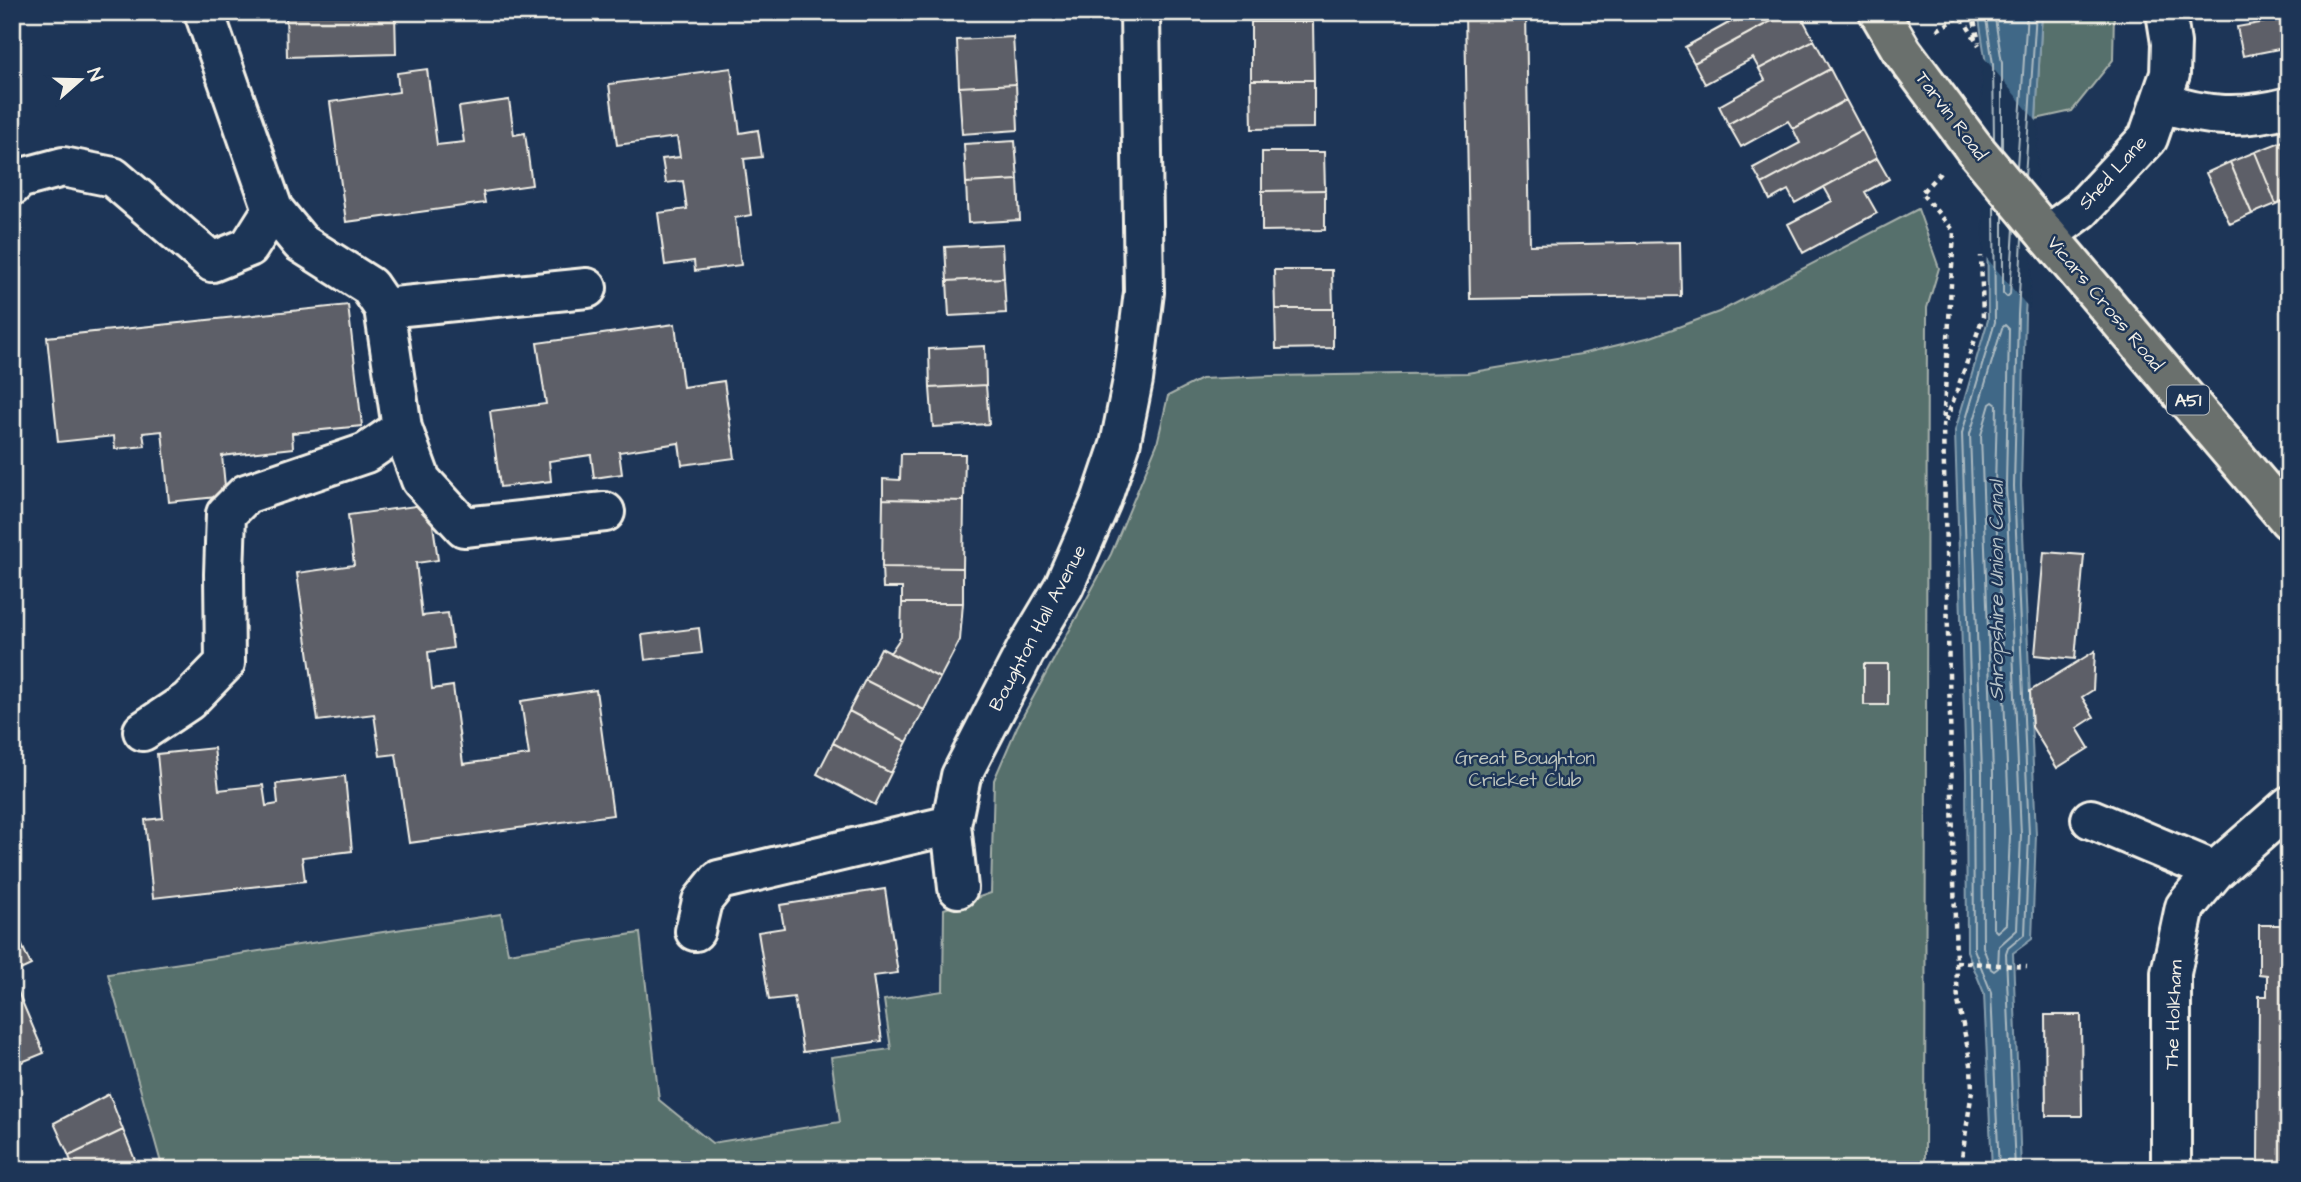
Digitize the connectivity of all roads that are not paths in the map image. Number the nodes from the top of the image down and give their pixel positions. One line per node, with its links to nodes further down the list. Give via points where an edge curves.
1 (204, 12): 8 (street)
2 (1140, 12): 18 (street, Boughton Hall Avenue, via 1144,292 1120,445 1064,586 961,776)
3 (1879, 12): 9 (highway, Tarvin Road / A51, bridge, via 1972,145)
4 (2166, 12): 5 (street, Shed Lane, via 2170,74)
5 (2161, 102): 6 (street, via 2190,112 2237,117); 9 (street, Shed Lane, via 2148,138 2081,210)
6 (2289, 107)
7 (12, 186): 8 (street, via 19,179 63,167 113,177 212,262 249,247)
8 (273, 209): 11 (street, via 302,243 369,286)
9 (2038, 225): 14 (highway, Vicars Cross Road / A51)
10 (587, 288): 11 (street)
11 (384, 308): 12 (street)
12 (402, 429): 13 (street, via 421,480 464,527); 15 (street, via 366,453 246,494 226,514 225,663 188,701)
13 (605, 512)
14 (2289, 520)
15 (143, 731)
16 (2289, 806): 19 (street, The Holkham)
17 (2091, 819): 19 (street)
18 (951, 825): 20 (street, Boughton Hall Avenue); 21 (street, via 719,880 702,901)
19 (2215, 871): 22 (street, The Holkham, via 2185,907 2171,974)
20 (958, 888)
21 (695, 932)
22 (2171, 1170)

